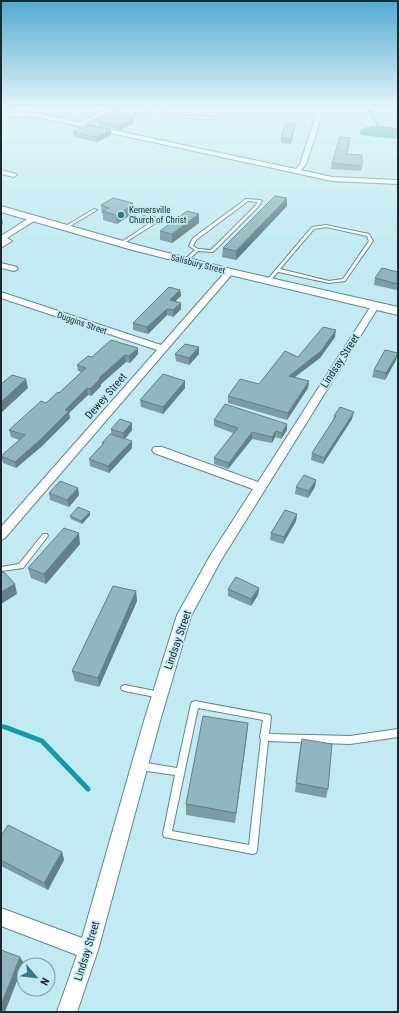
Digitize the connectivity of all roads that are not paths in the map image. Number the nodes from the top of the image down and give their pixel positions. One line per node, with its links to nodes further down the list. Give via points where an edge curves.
1 (224, 156): 4 (street)
2 (306, 156): 4 (street)
3 (1, 172): 5 (street)
4 (297, 172): 6 (street, via 341,180)
5 (14, 175)
6 (398, 182)
7 (123, 205): 12 (lane, via 156,219)
8 (1, 209): 10 (main road, Salisbury Street)
9 (95, 210): 11 (lane)
10 (35, 218): 11 (main road, Salisbury Street); 13 (street, via 1,239 8,241)
11 (66, 228): 12 (main road, Salisbury Street)
12 (121, 244): 15 (main road, Salisbury Street)
13 (1, 246)
14 (197, 250): 14 (lane, via 191,246 194,239 247,200 260,201 212,251); 15 (lane)
15 (185, 261): 19 (main road, Salisbury Street)
16 (1, 265): 17 (street)
17 (14, 269)
18 (277, 270): 18 (lane, via 313,228 326,226 368,236 371,241 344,280 329,282); 20 (lane)
19 (230, 272): 20 (main road, Salisbury Street); 24 (street, Dewey Street)
20 (268, 281): 22 (main road, Salisbury Street)
21 (1, 295): 24 (street, Duggins Street)
22 (375, 306): 23 (main road, Salisbury Street); 26 (street, Lindsay Street, via 293,427)
23 (398, 311)
24 (163, 348): 27 (street, Dewey Street)
25 (158, 450): 26 (street)
26 (260, 486): 31 (street, Lindsay Street, via 184,615)
27 (1, 535)
28 (45, 536): 29 (lane, via 21,566)
29 (1, 570)
30 (125, 688): 31 (lane)
31 (160, 695): 34 (street, Lindsay Street)
32 (398, 733): 33 (lane, via 350,740)
33 (264, 737): 35 (lane, via 267,717 194,704); 35 (lane, via 253,850 167,834)
34 (140, 766): 35 (lane); 37 (street, Lindsay Street)
35 (180, 772)
36 (1, 917): 37 (street)
37 (88, 950): 38 (street, Lindsay Street)
38 (67, 1012)

